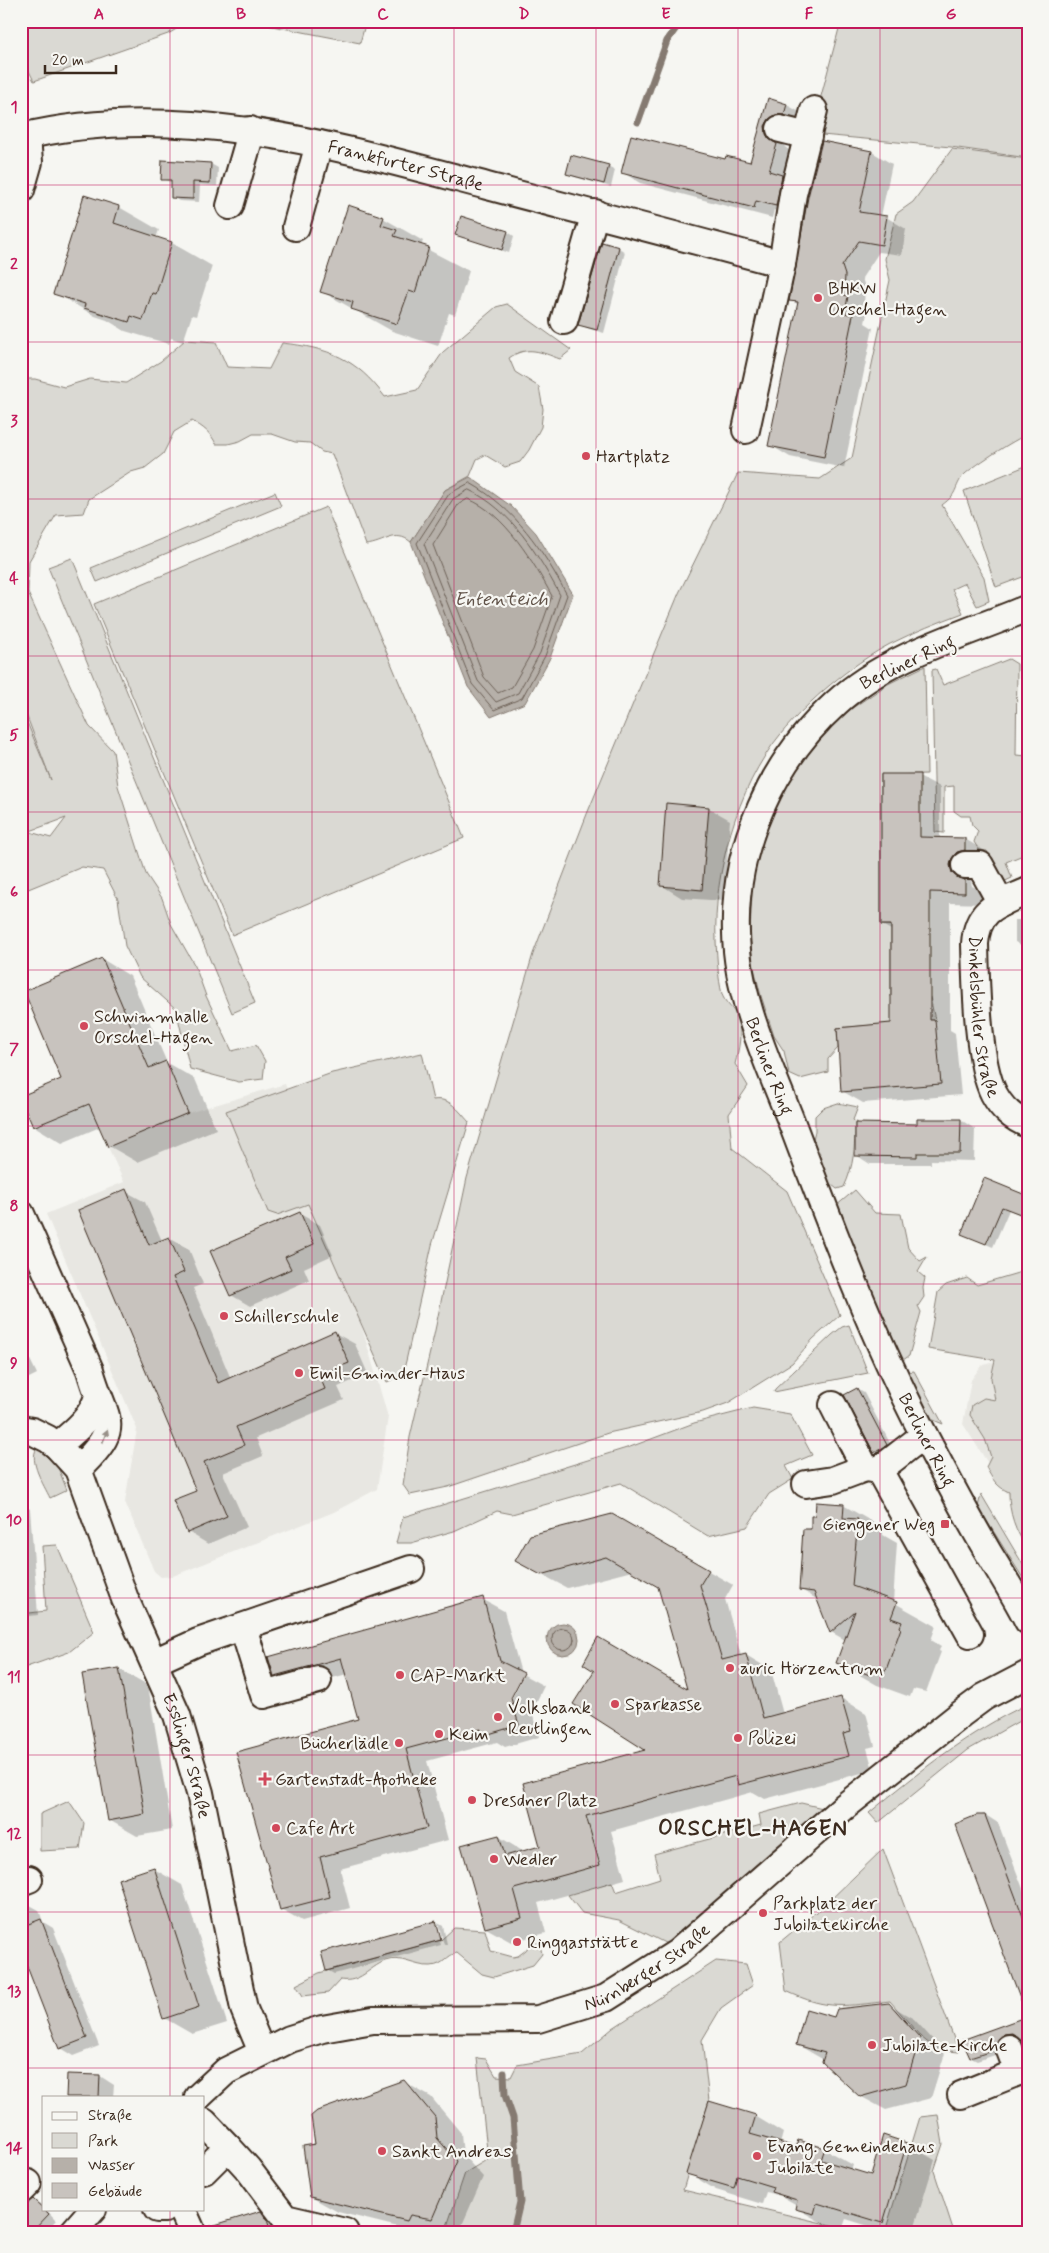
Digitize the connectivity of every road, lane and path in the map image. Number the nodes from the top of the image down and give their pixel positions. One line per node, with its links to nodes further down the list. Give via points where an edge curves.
1 (814, 110): 5 (street)
2 (780, 129): 5 (street)
3 (250, 130): 4 (street, Frankfurter Straße, via 129,124); 6 (street, Frankfurter Straße); 8 (street)
4 (24, 136): 7 (street, via 30,147 30,162)
5 (808, 136): 11 (street, via 793,194)
6 (319, 144): 9 (street, Frankfurter Straße); 10 (street)
7 (21, 190)
8 (230, 206)
9 (595, 213): 11 (street, Frankfurter Straße); 12 (street, via 582,282)
10 (296, 227)
11 (782, 264): 13 (street)
12 (564, 321)
13 (746, 430)
14 (1028, 608): 23 (street, Berliner Ring, via 923,650 882,671 834,705 786,762 772,786 758,814 740,871 736,933 739,967 759,1038 866,1314)
15 (965, 865): 17 (street, via 980,865)
16 (1028, 891): 17 (street, Dinkelsbühler Straße)
17 (1001, 903): 18 (street, Dinkelsbühler Straße, via 980,920 976,929 982,1046 994,1094 1011,1115)
18 (1028, 1124)
19 (21, 1214): 20 (street, via 90,1370)
20 (98, 1397): 24 (street, via 93,1412); 25 (street, one-way to 20, via 99,1449 107,1434 109,1419)
21 (833, 1405): 26 (street)
22 (21, 1429): 24 (street, Esslinger Straße)
23 (924, 1436): 26 (street); 29 (street, Berliner Ring)
24 (57, 1446): 25 (street, Esslinger Straße)
25 (78, 1469): 32 (street, Esslinger Straße, via 125,1599)
26 (872, 1469): 27 (street); 31 (street)
27 (806, 1484)
28 (412, 1569): 30 (street)
29 (1028, 1621)
30 (242, 1627): 32 (street); 34 (street, via 264,1695)
31 (970, 1634)
32 (154, 1662): 35 (street, Esslinger Straße, via 177,1715 192,1764 244,2008)
33 (1028, 1674): 35 (street, Nürnberger Straße, via 984,1697 961,1714 844,1806 677,1953 606,1998 538,2019 372,2020 322,2029)
34 (318, 1680)
35 (262, 2052): 38 (street, Nürnberger Straße, via 226,2071)
36 (1018, 2062): 37 (street)
37 (961, 2095)
38 (199, 2096)
39 (205, 2123): 40 (street)
40 (228, 2147): 41 (street); 44 (street, via 285,2218)
41 (205, 2170)
42 (92, 2210): 43 (street)
43 (73, 2232)
44 (345, 2232)

